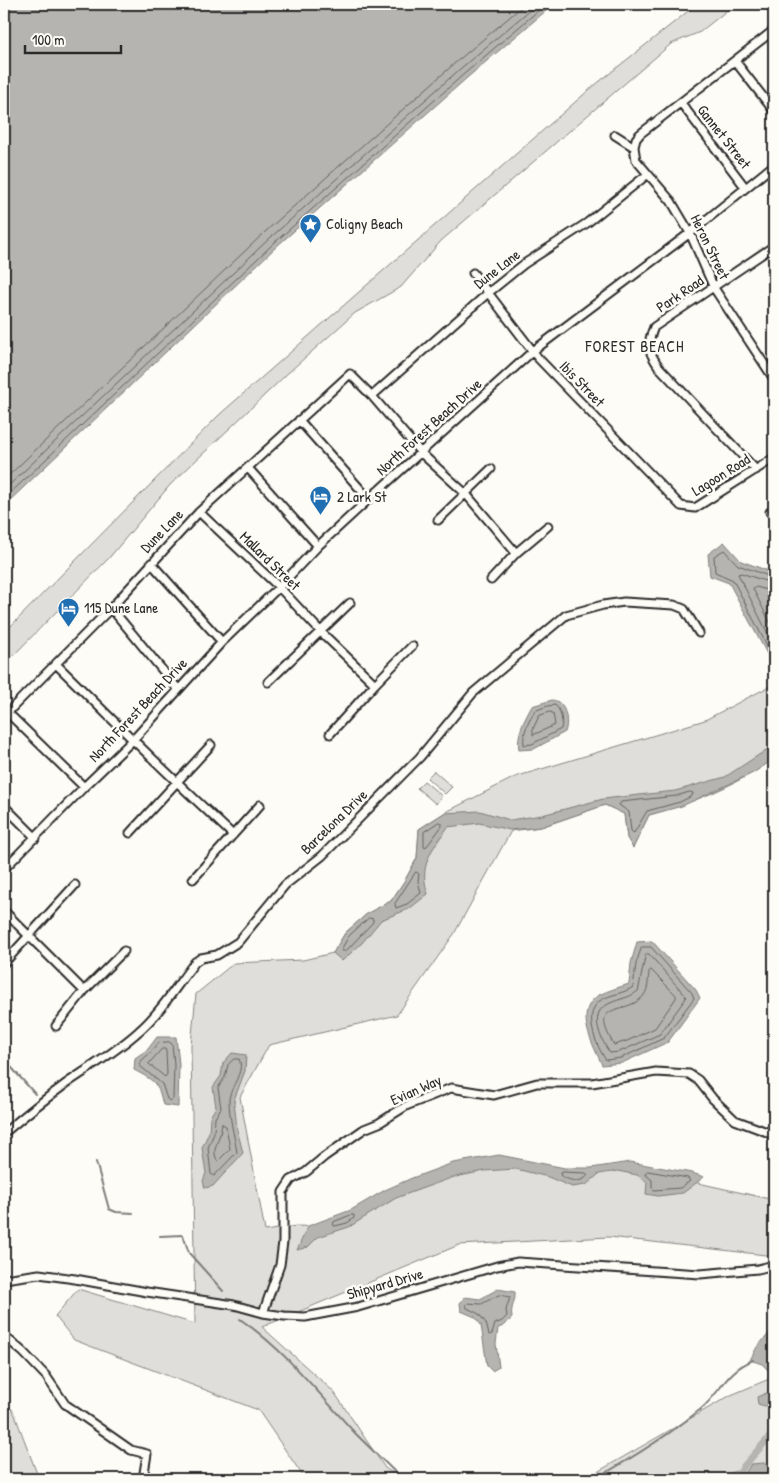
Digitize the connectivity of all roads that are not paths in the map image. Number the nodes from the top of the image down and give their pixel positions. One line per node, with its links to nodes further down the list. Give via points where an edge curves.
1 (774, 30): 2 (street)
2 (735, 61): 3 (street); 4 (street)
3 (681, 103): 6 (street, via 640,134); 9 (street, Gannet Street)
4 (774, 111)
5 (615, 135): 6 (street)
6 (634, 147): 8 (street, Heron Street, via 636,160)
7 (774, 165): 9 (street, North Forest Beach Drive)
8 (648, 174): 10 (street, Heron Street, via 671,201); 14 (street, Dune Lane, via 587,223 524,264)
9 (745, 187): 10 (street, North Forest Beach Drive)
10 (690, 233): 13 (street, Heron Street); 15 (street, North Forest Beach Drive)
11 (774, 246): 13 (street, Park Road)
12 (473, 273): 14 (street, Ibis Street)
13 (714, 288): 16 (street, Heron Street); 23 (street, Park Road, via 654,328 649,339 649,352 659,367)
14 (488, 293): 15 (street, Ibis Street); 17 (street, Dune Lane)
15 (533, 351): 19 (street, North Forest Beach Drive); 26 (street, Ibis Street)
16 (774, 379)
17 (372, 396): 18 (street, Dune Lane, via 350,374); 19 (street)
18 (299, 420): 21 (street, Dune Lane); 25 (street)
19 (421, 453): 24 (street); 25 (street, North Forest Beach Drive)
20 (774, 458): 23 (street, Lagoon Road)
21 (248, 468): 27 (street, Dune Lane); 30 (street)
22 (492, 469): 24 (street)
23 (756, 470): 26 (street, Lagoon Road, via 695,508)
24 (466, 494): 28 (street); 31 (street)
25 (369, 499): 30 (street, North Forest Beach Drive)
26 (681, 506)
27 (199, 512): 32 (street, Dune Lane); 34 (street, Mallard Street)
28 (438, 520)
29 (548, 526): 31 (street)
30 (318, 546): 34 (street, North Forest Beach Drive)
31 (516, 553): 33 (street)
32 (150, 563): 36 (street, Dune Lane); 39 (street)
33 (491, 580)
34 (279, 587): 37 (street, Mallard Street); 39 (street, North Forest Beach Drive)
35 (350, 603): 37 (street)
36 (111, 608): 41 (street, Dune Lane); 44 (street)
37 (320, 632): 42 (street); 43 (street, Mallard Street)
38 (699, 633): 65 (street, Barcelona Drive, via 684,609 674,605 624,602 566,615 473,693 420,756 322,856 285,885 238,942 218,955 195,962 139,1031)
39 (222, 642): 44 (street, North Forest Beach Drive)
40 (412, 646): 43 (street)
41 (56, 664): 45 (street, Dune Lane); 47 (street)
42 (268, 682)
43 (375, 684): 46 (street)
44 (178, 688): 47 (street, North Forest Beach Drive)
45 (6, 714): 50 (street)
46 (330, 734)
47 (133, 740): 49 (street); 50 (street, North Forest Beach Drive)
48 (211, 745): 49 (street)
49 (175, 782): 53 (street); 54 (street)
50 (84, 787): 55 (street, North Forest Beach Drive)
51 (260, 805): 54 (street)
52 (4, 806): 55 (street)
53 (130, 833)
54 (233, 835): 57 (street)
55 (36, 838): 56 (street, North Forest Beach Drive)
56 (4, 869)
57 (193, 879)
58 (76, 886): 60 (street)
59 (4, 911): 60 (street)
60 (30, 935): 62 (street); 63 (street)
61 (124, 951): 63 (street)
62 (4, 963)
63 (84, 991): 64 (street)
64 (56, 1026)
65 (4, 1133)
66 (774, 1137): 69 (street, Evian Way, via 735,1120 689,1074 656,1072 592,1083 537,1083 494,1095 451,1088 406,1106 364,1129 290,1180 283,1192 280,1265)
67 (774, 1266): 69 (street, Shipyard Drive, via 700,1274 518,1262 329,1313 305,1317)
68 (4, 1279): 69 (street, Shipyard Drive, via 39,1274 234,1304)
69 (263, 1313)
70 (4, 1338): 71 (street, via 24,1352 65,1404 131,1450 147,1454)
71 (143, 1479)

